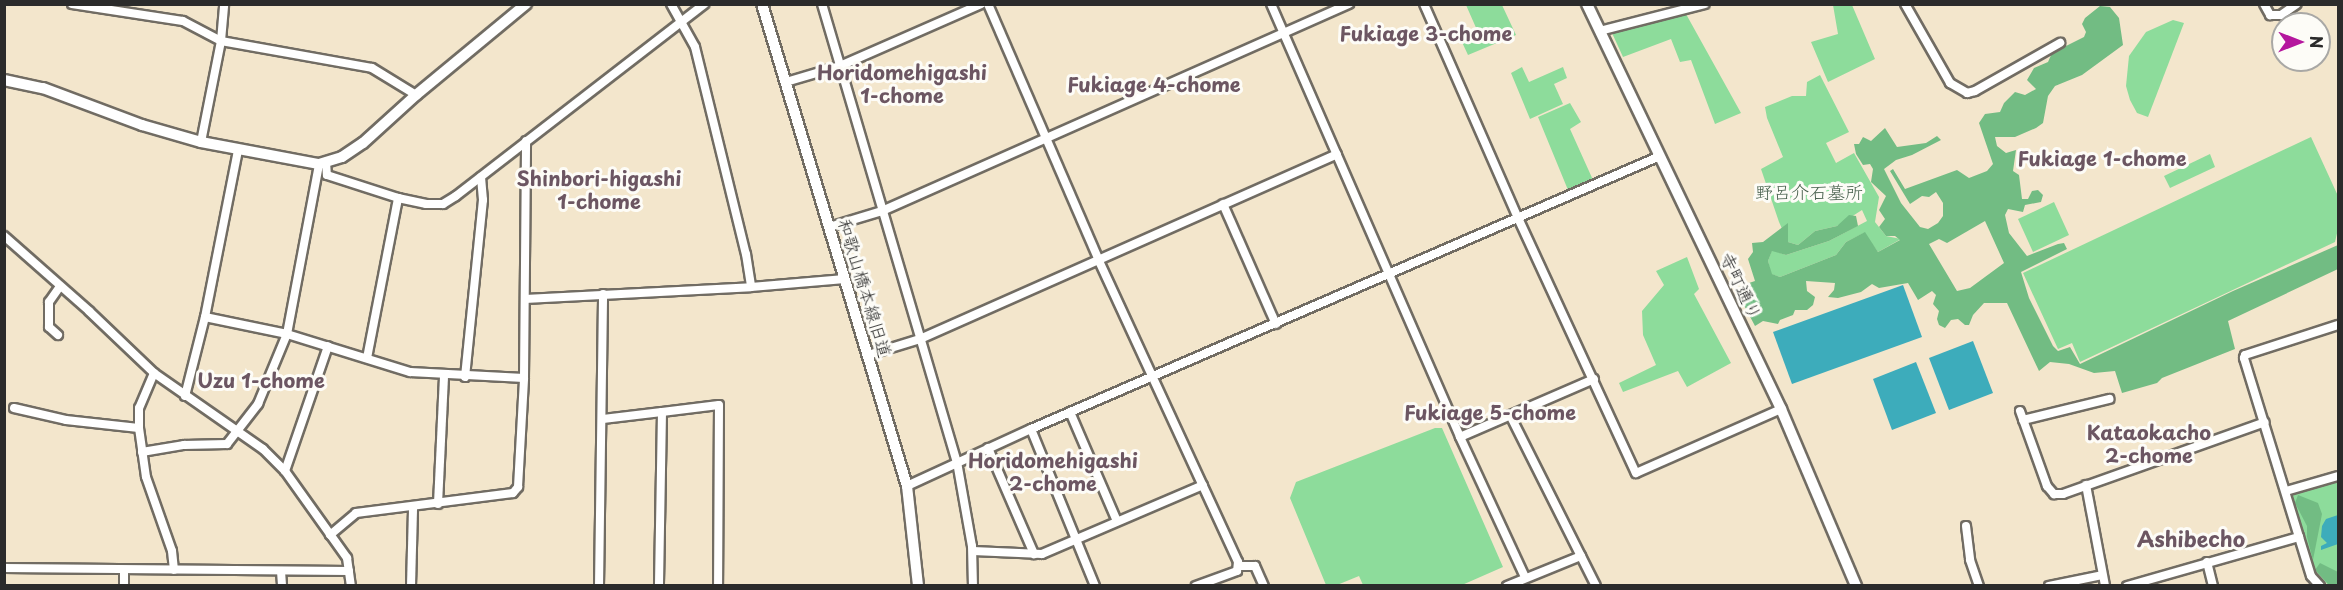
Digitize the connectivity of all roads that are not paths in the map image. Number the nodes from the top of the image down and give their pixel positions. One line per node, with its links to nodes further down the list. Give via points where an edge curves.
1 (72, 4): 21 (street, via 183,21)
2 (224, 4): 21 (street)
3 (526, 4): 26 (street)
4 (671, 4): 18 (street)
5 (704, 4): 18 (street)
6 (762, 4): 25 (street, 和歌山橋本線旧道)
7 (822, 4): 23 (street)
8 (981, 4): 23 (street)
9 (988, 4): 27 (street)
10 (1271, 4): 20 (street)
11 (1349, 4): 20 (street)
12 (1424, 4): 38 (street)
13 (1587, 4): 19 (street, 寺町通り)
14 (1705, 4): 19 (street)
15 (1905, 4): 22 (street, via 1950,83 1967,93)
16 (2264, 4): 17 (street, via 2270,15 2281,15)
17 (2297, 4)
18 (679, 21): 28 (street); 45 (street, via 694,47)
19 (1600, 31): 32 (street, 寺町通り)
20 (1284, 33): 27 (street); 31 (street)
21 (221, 41): 26 (street, via 372,68); 29 (street)
22 (2060, 43)
23 (840, 66): 25 (street); 37 (street)
24 (4, 80): 29 (street, via 43,88)
25 (786, 82): 39 (street, 和歌山橋本線旧道)
26 (416, 95): 33 (street, via 363,143 342,157)
27 (1047, 140): 37 (street); 41 (street)
28 (526, 141): 34 (street); 47 (street)
29 (201, 142): 30 (street)
30 (238, 150): 33 (street); 48 (street)
31 (1337, 154): 36 (street); 42 (street)
32 (1660, 156): 38 (street); 66 (street, 寺町通り)
33 (322, 163): 35 (street, via 327,175); 51 (street)
34 (481, 177): 35 (street, via 443,204); 60 (street, via 483,200)
35 (398, 198): 56 (street)
36 (1223, 204): 41 (street); 49 (street)
37 (882, 211): 39 (street); 53 (street)
38 (1518, 218): 42 (street); 62 (street)
39 (829, 227): 43 (street, 和歌山橋本線旧道)
40 (4, 236): 44 (street)
41 (1099, 261): 53 (street); 59 (street)
42 (1388, 274): 49 (street); 77 (street)
43 (845, 279): 45 (street); 55 (street, 和歌山橋本線旧道)
44 (60, 286): 52 (street, via 49,302 49,327); 57 (street)
45 (751, 287): 46 (street)
46 (603, 294): 47 (street); 71 (street)
47 (525, 299): 61 (street)
48 (205, 317): 51 (street); 63 (street)
49 (1276, 324): 59 (street)
50 (2338, 325): 73 (street, via 2245,355)
51 (287, 334): 54 (street); 76 (street, via 258,404)
52 (58, 335)
53 (920, 339): 55 (street); 80 (street)
54 (328, 346): 56 (street); 81 (street)
55 (867, 355): 85 (street, 和歌山橋本線旧道)
56 (367, 358): 58 (street, via 410,372)
57 (154, 373): 63 (street); 74 (street, via 139,408)
58 (444, 375): 60 (street); 87 (street)
59 (1153, 376): 69 (street); 83 (street)
60 (465, 377): 61 (street)
61 (524, 378): 87 (street, via 518,488 513,493)
62 (1594, 379): 66 (street, via 1636,473); 70 (street)
63 (186, 396): 76 (street)
64 (2109, 399): 72 (street)
65 (14, 408): 74 (street, via 66,420)
66 (1781, 408): 120 (street, 寺町通り)
67 (2020, 411): 72 (street)
68 (663, 412): 71 (street); 111 (street); 112 (street, via 719,405)
69 (1070, 412): 75 (street); 89 (street)
70 (1510, 415): 77 (street); 96 (street)
71 (603, 419): 110 (street)
72 (2023, 420): 84 (street, via 2047,486 2054,494)
73 (2265, 422): 84 (street); 86 (street)
74 (139, 428): 79 (street)
75 (1031, 429): 78 (street); 93 (street)
76 (236, 430): 79 (street, via 227,444 184,445); 81 (street)
77 (1460, 437): 105 (street)
78 (988, 448): 80 (street); 95 (street)
79 (142, 452): 101 (street, via 146,477 172,551)
80 (957, 462): 85 (street); 94 (street)
81 (285, 471): 91 (street)
82 (2338, 476): 86 (street)
83 (1203, 485): 89 (street); 98 (street)
84 (2086, 485): 104 (street)
85 (907, 486): 113 (street, 和歌山橋本線旧道)
86 (2286, 491): 92 (street)
87 (438, 504): 88 (street)
88 (413, 507): 91 (street, via 356,513); 109 (street)
89 (1117, 521): 93 (street)
90 (1966, 526): 121 (street, via 1970,560)
91 (330, 535): 103 (street)
92 (2299, 537): 97 (street); 126 (street, via 2311,576)
93 (1076, 538): 95 (street); 115 (street)
94 (973, 551): 95 (street); 114 (street)
95 (1034, 554)
96 (1581, 556): 105 (street); 119 (street)
97 (2207, 562): 124 (street); 125 (street)
98 (1238, 566): 116 (street, via 1237,571); 117 (street, via 1255,566)
99 (4, 568): 100 (street)
100 (124, 570): 101 (street); 106 (street)
101 (174, 570): 102 (street)
102 (281, 571): 103 (street); 107 (street)
103 (350, 571): 108 (street)
104 (2102, 575): 122 (street); 123 (street)
105 (1525, 577): 118 (street)
106 (123, 585)
107 (282, 585)
108 (351, 585)
109 (411, 585)
110 (599, 585)
111 (659, 585)
112 (718, 585)
113 (918, 585)
114 (973, 585)
115 (1095, 585)
116 (1196, 585)
117 (1264, 585)
118 (1507, 585)
119 (1596, 585)
120 (1857, 585)
121 (1979, 585)
122 (2049, 585)
123 (2105, 585)
124 (2127, 585)
125 (2213, 585)
126 (2320, 585)

